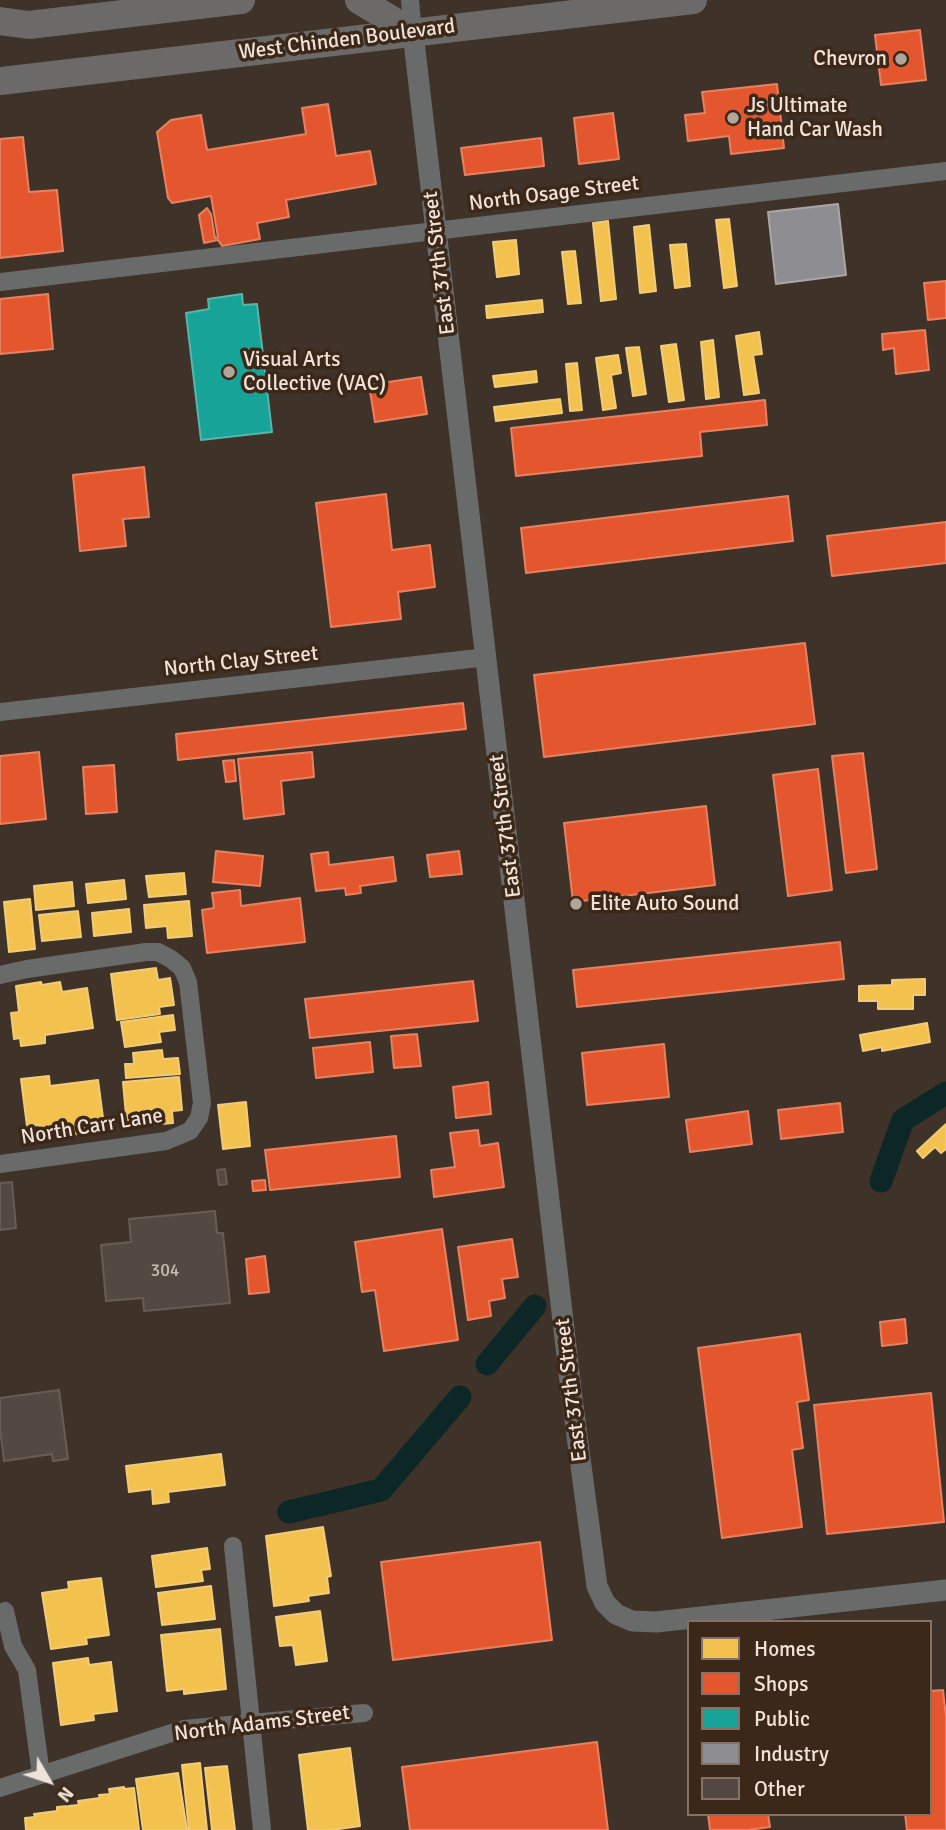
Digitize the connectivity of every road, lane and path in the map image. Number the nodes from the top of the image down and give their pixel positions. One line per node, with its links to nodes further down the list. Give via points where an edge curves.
1 (241, 0): 5 (main road, via 29,24)
2 (359, 0): 6 (main road)
3 (410, 0): 6 (street)
4 (694, 0): 6 (main road, West Chinden Boulevard)
5 (0, 21)
6 (414, 33): 7 (main road, West Chinden Boulevard); 9 (street, East 37th Street)
7 (0, 81)
8 (946, 171): 9 (street, North Osage Street)
9 (437, 230): 10 (street, North Osage Street); 11 (street, East 37th Street)
10 (0, 282)
11 (487, 657): 12 (street, North Clay Street); 16 (street, East 37th Street, via 569,1370 597,1586 605,1603 632,1621 656,1622)
12 (0, 712)
13 (0, 975): 14 (street, North Carr Lane, via 146,952 171,959 188,982 202,1103 190,1131 166,1141)
14 (0, 1164)
15 (233, 1546): 19 (street)
16 (946, 1590)
17 (5, 1611): 20 (street, via 13,1646 27,1670)
18 (364, 1713): 19 (street, North Adams Street)
19 (251, 1723): 20 (street, North Adams Street, via 184,1729); 22 (street)
20 (41, 1775): 21 (street, North Adams Street)
21 (0, 1788)
22 (262, 1830)

